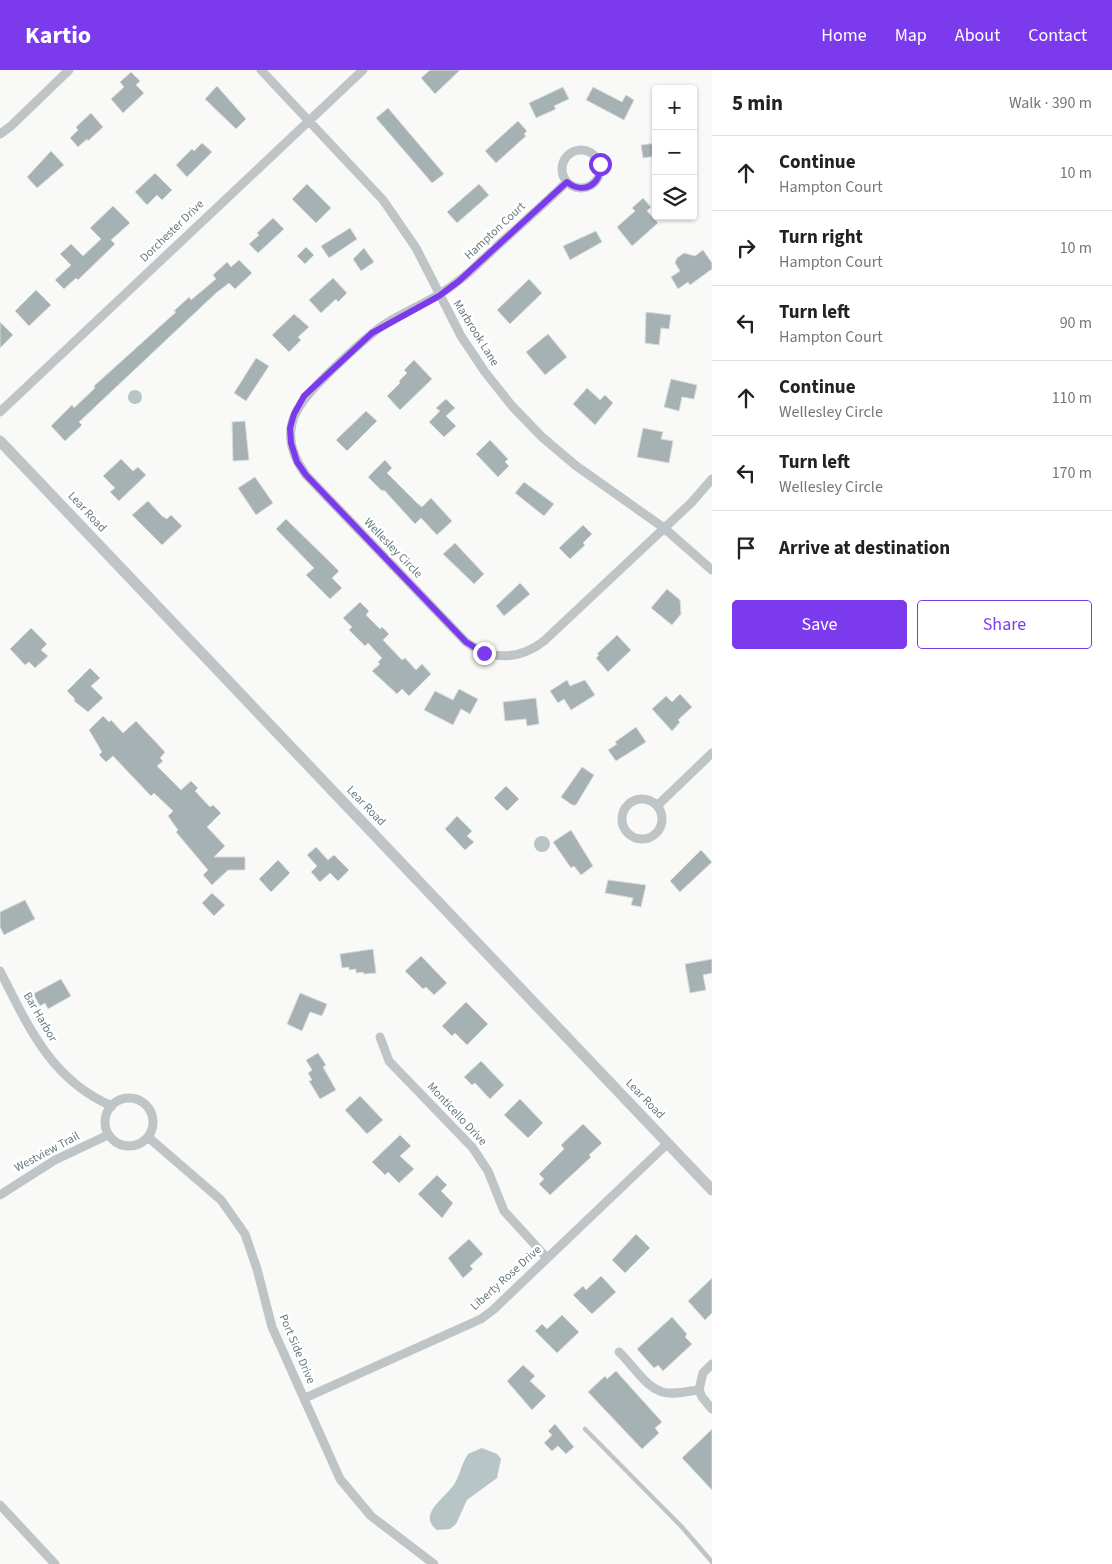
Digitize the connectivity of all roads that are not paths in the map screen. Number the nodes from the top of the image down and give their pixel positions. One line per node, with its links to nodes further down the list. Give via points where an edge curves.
1 (69, 70): 5 (street)
2 (261, 70): 4 (street, Marbrook Lane)
3 (363, 70): 4 (street, Dorchester Drive)
4 (308, 119): 7 (street, Marbrook Lane, via 383,200 416,248); 8 (street, Dorchester Drive)
5 (0, 134)
6 (567, 182): 6 (street, via 578,188 596,182 601,170 593,154 581,150 569,154 562,164); 7 (street, Hampton Court)
7 (439, 296): 11 (street, Marbrook Lane, via 485,372 542,437 575,465); 11 (street, Wellesley Circle, via 372,333 304,396 290,428 291,443 297,462 306,475 466,642 484,653 498,656 513,656 537,647)
8 (0, 412)
9 (0, 441): 20 (street, Lear Road)
10 (712, 479): 11 (street, Wellesley Circle)
11 (664, 528): 12 (street, Marbrook Lane)
12 (712, 570)
13 (712, 753): 14 (street)
14 (658, 805): 14 (street, via 644,798 630,802 622,815 625,830 636,839 658,833 663,819)
15 (0, 971): 17 (street, Bar Harbor, via 37,1043 65,1076)
16 (380, 1037): 23 (street, Monticello Drive, via 389,1061 472,1147 488,1171 504,1211)
17 (112, 1106): 18 (street, via 105,1120); 19 (street, via 126,1098 141,1102 152,1114)
18 (108, 1135): 19 (street, via 128,1146 143,1142); 22 (street, Westview Trail, via 34,1172)
19 (148, 1137): 27 (street, Port Side Drive, via 208,1188 239,1224 251,1250 272,1327)
20 (668, 1143): 21 (street, Lear Road); 23 (street, Liberty Rose Drive)
21 (712, 1190)
22 (0, 1195)
23 (547, 1258): 27 (street, Liberty Rose Drive, via 493,1310 475,1322)
24 (620, 1352): 26 (street, via 658,1391)
25 (712, 1364): 26 (street, via 703,1374)
26 (700, 1390): 28 (street)
27 (304, 1398): 33 (street, Port Side Drive, via 340,1479 350,1492 371,1516)
28 (712, 1409)
29 (585, 1429): 32 (lane)
30 (0, 1505): 31 (street)
31 (51, 1562)
32 (712, 1562)
33 (434, 1564)

